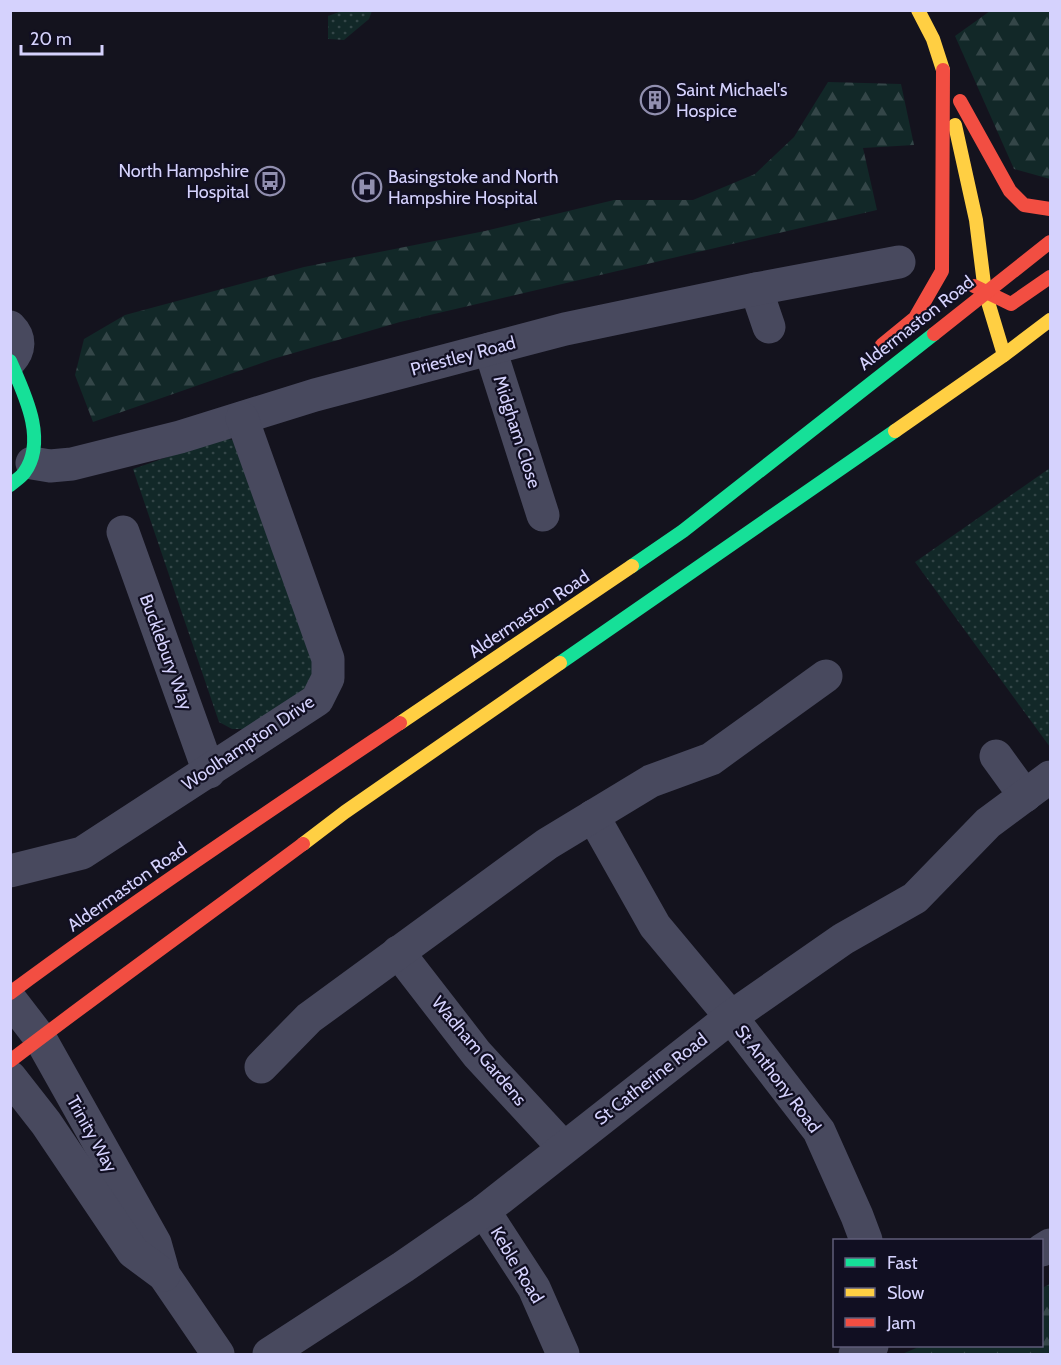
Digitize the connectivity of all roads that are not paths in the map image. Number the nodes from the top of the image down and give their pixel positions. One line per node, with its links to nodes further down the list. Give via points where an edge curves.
1 (918, 10): 2 (main road)
2 (943, 70): 3 (main road, via 1011,191 1024,205); 6 (main road); 9 (main road, via 976,220)
3 (1050, 208)
4 (1050, 242): 9 (main road, Aldermaston Road)
5 (899, 262): 8 (street, Priestley Road)
6 (953, 276): 9 (main road); 14 (main road, via 915,318)
7 (1050, 277): 9 (main road, via 1011,303)
8 (756, 289): 12 (street); 13 (street, Priestley Road)
9 (985, 292): 15 (main road); 22 (main road, Aldermaston Road)
10 (1050, 320): 15 (main road)
11 (10, 327): 16 (street, via 19,341)
12 (769, 327)
13 (490, 349): 17 (street, Priestley Road); 21 (street, Midgham Close)
14 (871, 354)
15 (1004, 355): 34 (main road, via 345,812)
16 (10, 361): 19 (main road, via 28,405)
17 (242, 417): 19 (street, Priestley Road, via 72,464); 26 (street, Woolhampton Drive, via 328,659 328,678 317,700)
18 (16, 423): 19 (main road)
19 (25, 465)
20 (715, 488): 22 (main road)
21 (543, 516)
22 (683, 531): 31 (main road, Aldermaston Road, via 197,860)
23 (123, 532): 26 (street, Bucklebury Way)
24 (826, 676): 28 (street, via 711,759 651,781)
25 (996, 756): 27 (street, St Catherine Road)
26 (209, 772): 29 (street, Woolhampton Drive, via 82,853)
27 (1038, 787): 33 (street, St Catherine Road, via 988,823 915,898 843,939)
28 (593, 816): 30 (street, via 547,844); 33 (street, St Anthony Road, via 655,926)
29 (10, 871)
30 (398, 952): 36 (street, via 309,1018); 38 (street, Wadham Gardens, via 477,1054)
31 (10, 993)
32 (10, 999): 34 (street, Trinity Way)
33 (731, 1017): 38 (street, St Catherine Road); 40 (street, St Anthony Road, via 819,1131)
34 (40, 1038): 35 (main road); 41 (street, Trinity Way, via 155,1243)
35 (10, 1061)
36 (261, 1067)
37 (10, 1077): 41 (street, Trinity Way, via 134,1252)
38 (563, 1147): 39 (street, St Catherine Road)
39 (484, 1210): 44 (street, St Catherine Road); 45 (street, Keble Road, via 534,1288)
40 (866, 1239)
41 (164, 1275): 43 (street, Trinity Way)
42 (870, 1347): 46 (street)
43 (218, 1354)
44 (269, 1354)
45 (563, 1354)
46 (855, 1354)

